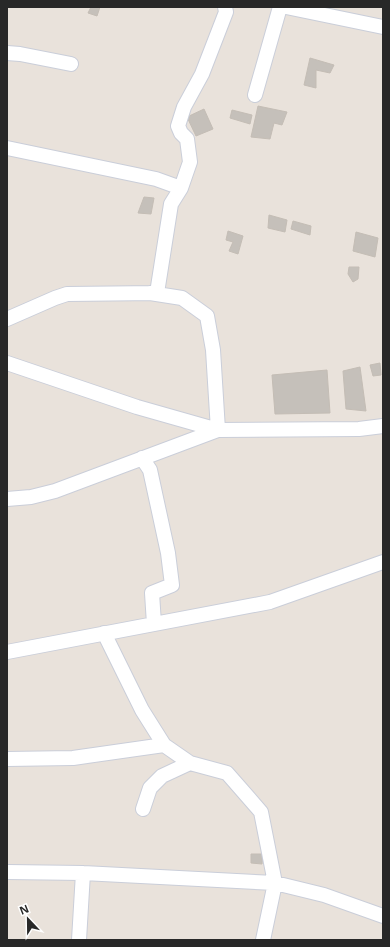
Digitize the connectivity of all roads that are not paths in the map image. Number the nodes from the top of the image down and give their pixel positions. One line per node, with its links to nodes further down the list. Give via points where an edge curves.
1 (225, 7): 9 (street, via 226,12 178,126 187,139 190,162)
2 (280, 7): 7 (street)
3 (286, 7): 4 (street)
4 (383, 27)
5 (7, 53): 6 (street)
6 (71, 64)
7 (255, 95)
8 (7, 148): 9 (street, via 156,179)
9 (180, 188): 10 (street, via 171,204 157,293)
10 (150, 293): 11 (street, via 67,294); 14 (street, via 182,298 207,316 213,350)
11 (7, 319)
12 (7, 363): 14 (street, via 144,409)
13 (383, 426): 14 (street, via 359,429)
14 (218, 430): 15 (street)
15 (142, 458): 16 (street, via 55,491); 18 (street, via 150,470 168,553 172,585 152,593)
16 (7, 499)
17 (383, 562): 18 (street, via 270,602)
18 (154, 624): 19 (street)
19 (104, 633): 20 (street); 21 (street, via 142,710)
20 (7, 652)
21 (164, 744): 22 (street, via 73,758); 23 (street)
22 (7, 759)
23 (190, 763): 24 (street, via 162,776 150,788); 27 (street, via 227,773 261,812)
24 (143, 809)
25 (7, 872): 26 (street)
26 (83, 874): 27 (street); 29 (street)
27 (275, 883): 28 (street, via 324,895); 30 (street)
28 (383, 916)
29 (79, 940)
30 (263, 940)

